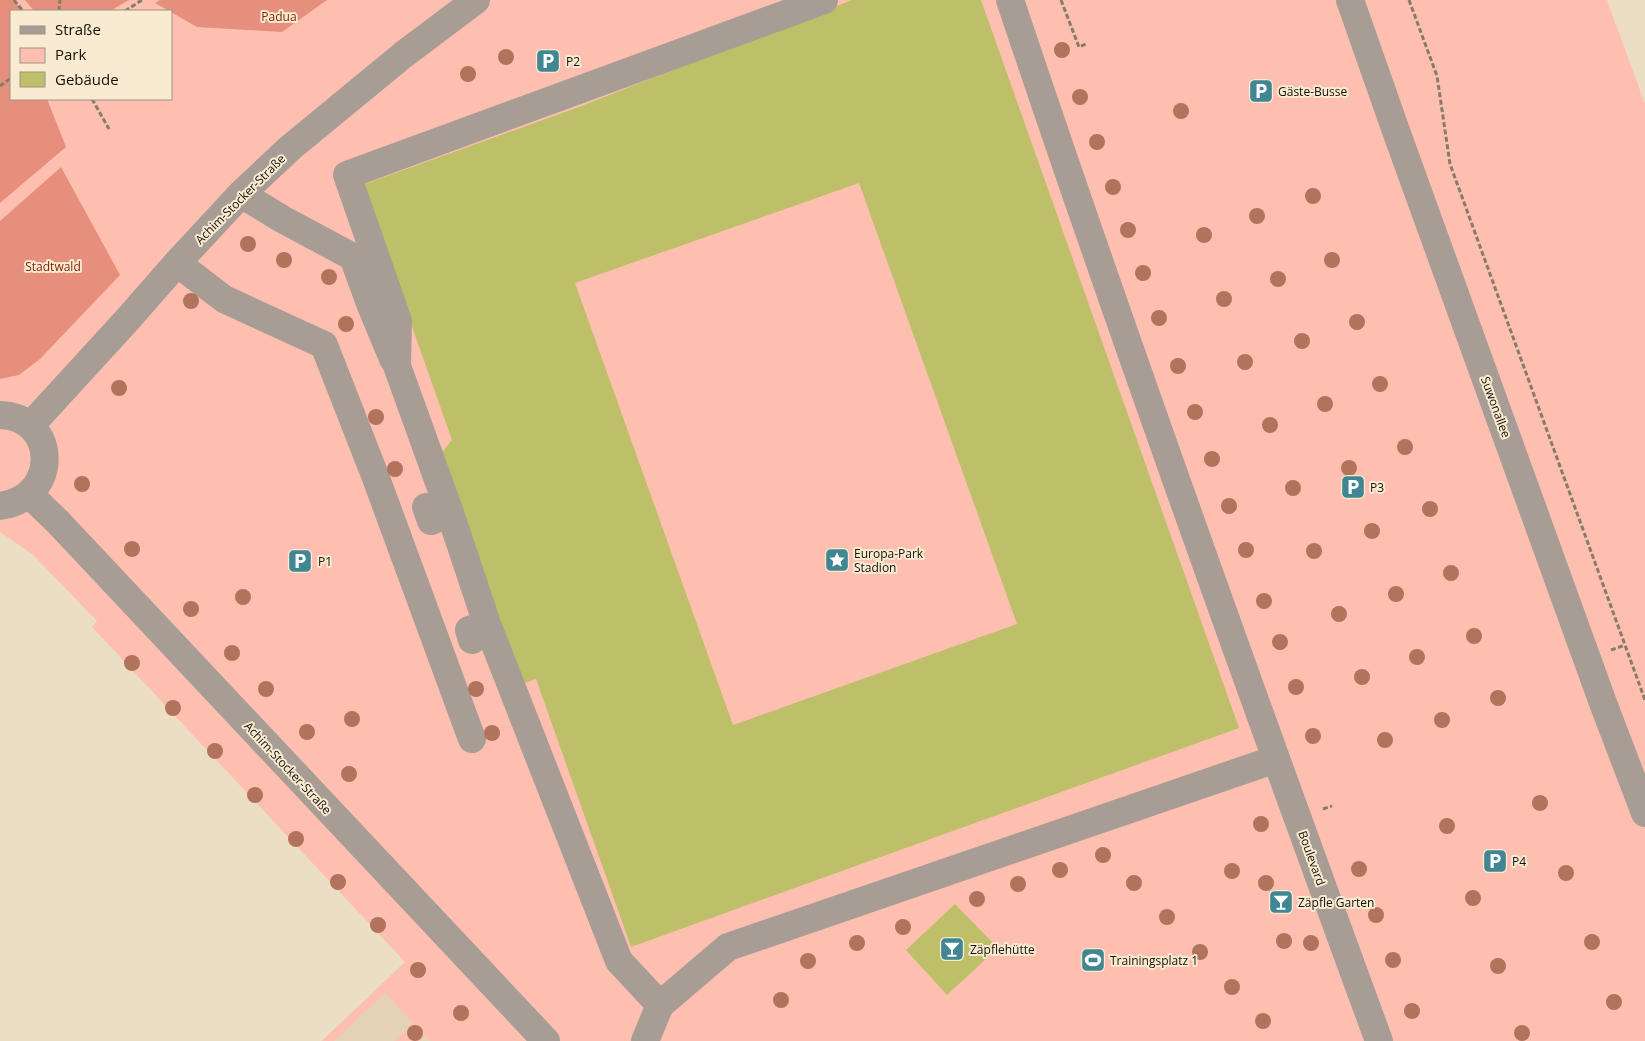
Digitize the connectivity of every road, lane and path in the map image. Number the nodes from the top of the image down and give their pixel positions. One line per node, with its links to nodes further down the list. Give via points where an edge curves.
1 (14, 0): 9 (path)
2 (142, 0): 10 (path)
3 (476, 0): 14 (street, Achim-Stocker-Straße, via 403,54 290,148)
4 (824, 0): 16 (street, via 336,171 398,321)
5 (1010, 0): 23 (street, Boulevard)
6 (1061, 0): 11 (path, via 1079,47)
7 (1350, 0): 24 (street, Suwonallee)
8 (1409, 0): 21 (path, via 1437,76 1450,164)
9 (22, 10)
10 (126, 10)
11 (1086, 44)
12 (93, 100): 13 (path)
13 (109, 129)
14 (241, 194): 15 (street, Achim-Stocker-Straße); 16 (street, via 354,257)
15 (177, 263): 18 (street, Achim-Stocker-Straße); 22 (street, via 224,299 324,345)
16 (396, 366): 25 (street, via 438,510 480,632 619,961)
17 (0, 415): 18 (street, via 13,416)
18 (30, 426): 19 (street, via 41,442 45,461 41,479)
19 (29, 494): 20 (street); 26 (street, Achim-Stocker-Straße)
20 (0, 506)
21 (1645, 700)
22 (472, 739)
23 (1276, 759): 25 (street, via 728,947); 28 (street, Boulevard)
24 (1645, 813)
25 (660, 1005): 27 (street)
26 (546, 1041)
27 (645, 1041)
28 (1379, 1041)

